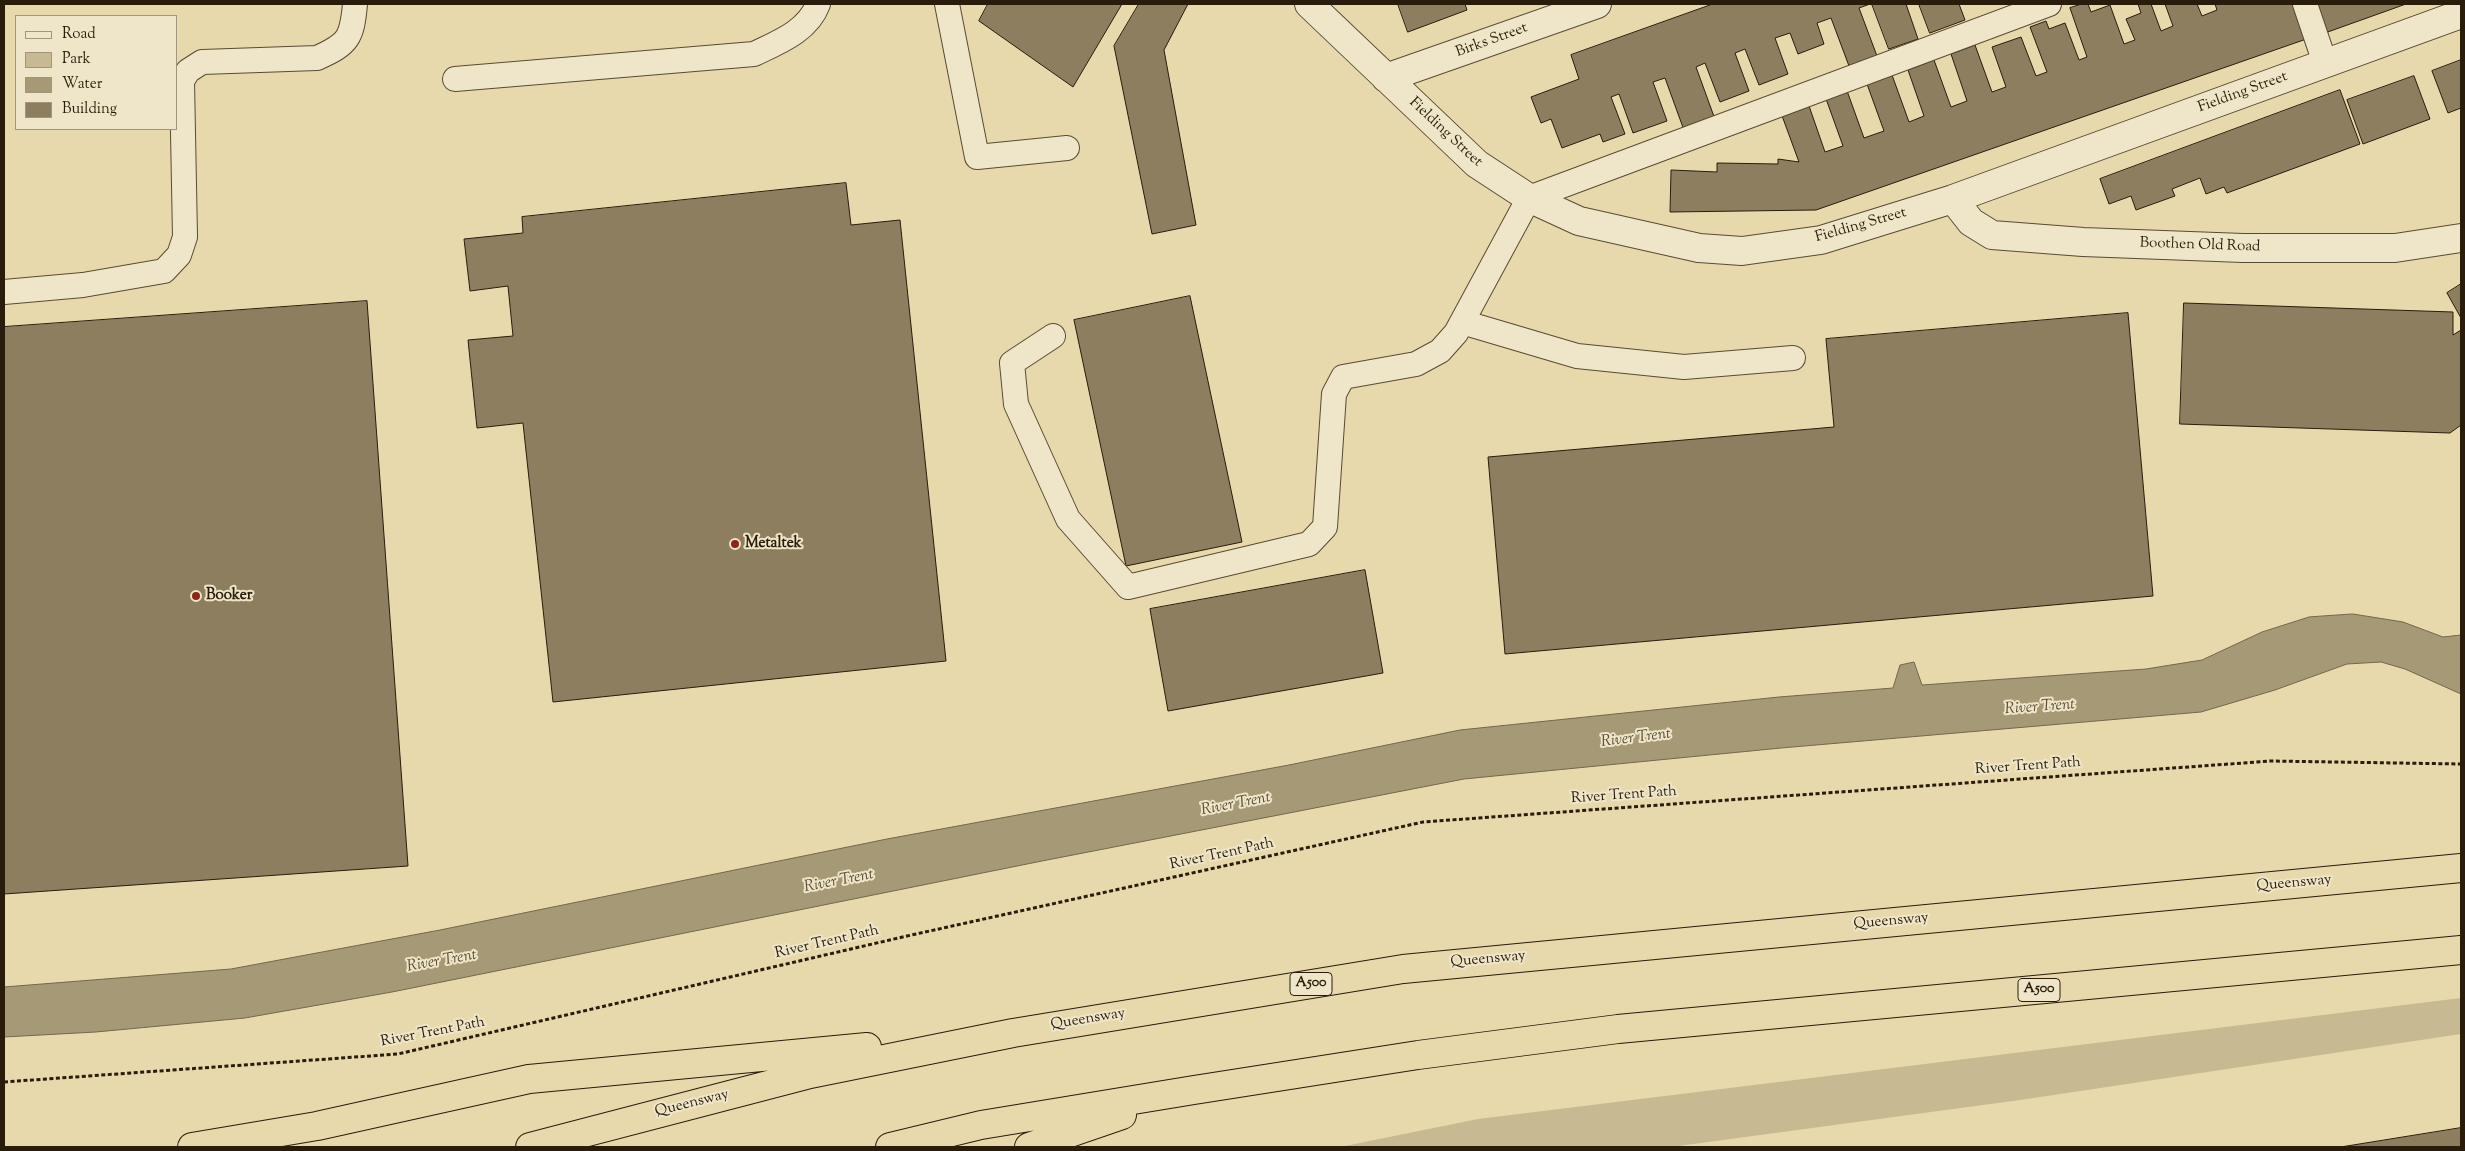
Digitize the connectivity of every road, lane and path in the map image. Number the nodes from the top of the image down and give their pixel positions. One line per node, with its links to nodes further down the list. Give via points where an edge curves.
1 (355, 4): 16 (lane, via 352,31 344,42 317,58 202,62 188,71 182,81 185,237 179,255 164,271 83,285)
2 (818, 4): 11 (lane, via 814,15 790,37 754,54)
3 (948, 4): 12 (lane, via 977,156)
4 (1310, 4): 10 (street, Fielding Street)
5 (1597, 4): 10 (street, Birks Street)
6 (2049, 4): 13 (lane)
7 (2305, 4): 9 (lane)
8 (2461, 14): 9 (street, Fielding Street)
9 (2325, 63): 14 (street, Fielding Street)
10 (1386, 78): 13 (street, Fielding Street, via 1477,164)
11 (455, 79)
12 (1067, 148)
13 (1529, 198): 14 (street, Fielding Street, via 1579,221 1699,248 1742,251 1821,240); 17 (lane)
14 (1953, 199): 15 (street, Boothen Old Road, via 1971,222 1992,235 2065,241 2243,248 2395,248)
15 (2461, 238)
16 (4, 292)
17 (1462, 322): 18 (lane, via 1440,351 1416,364 1343,377 1334,394 1325,527 1309,544 1128,587 1068,519 1016,404 1012,363); 19 (lane, via 1577,356 1684,366)
18 (1054, 336)
19 (1793, 358)
20 (2461, 764): 24 (path, River Trent Path, via 2271,761 1423,822 907,936 398,1054)
21 (2461, 868): 23 (highway, Queensway / A500, via 1403,968)
22 (2461, 950): 25 (highway, A500, via 1618,1029 1418,1055)
23 (1013, 1032): 26 (highway, via 529,1079 317,1126); 27 (highway, Queensway / A500, via 810,1074)
24 (4, 1082)
25 (1194, 1090): 28 (highway, A500, via 981,1125); 29 (highway)
26 (192, 1147)
27 (530, 1147)
28 (890, 1147)
29 (1029, 1147)

